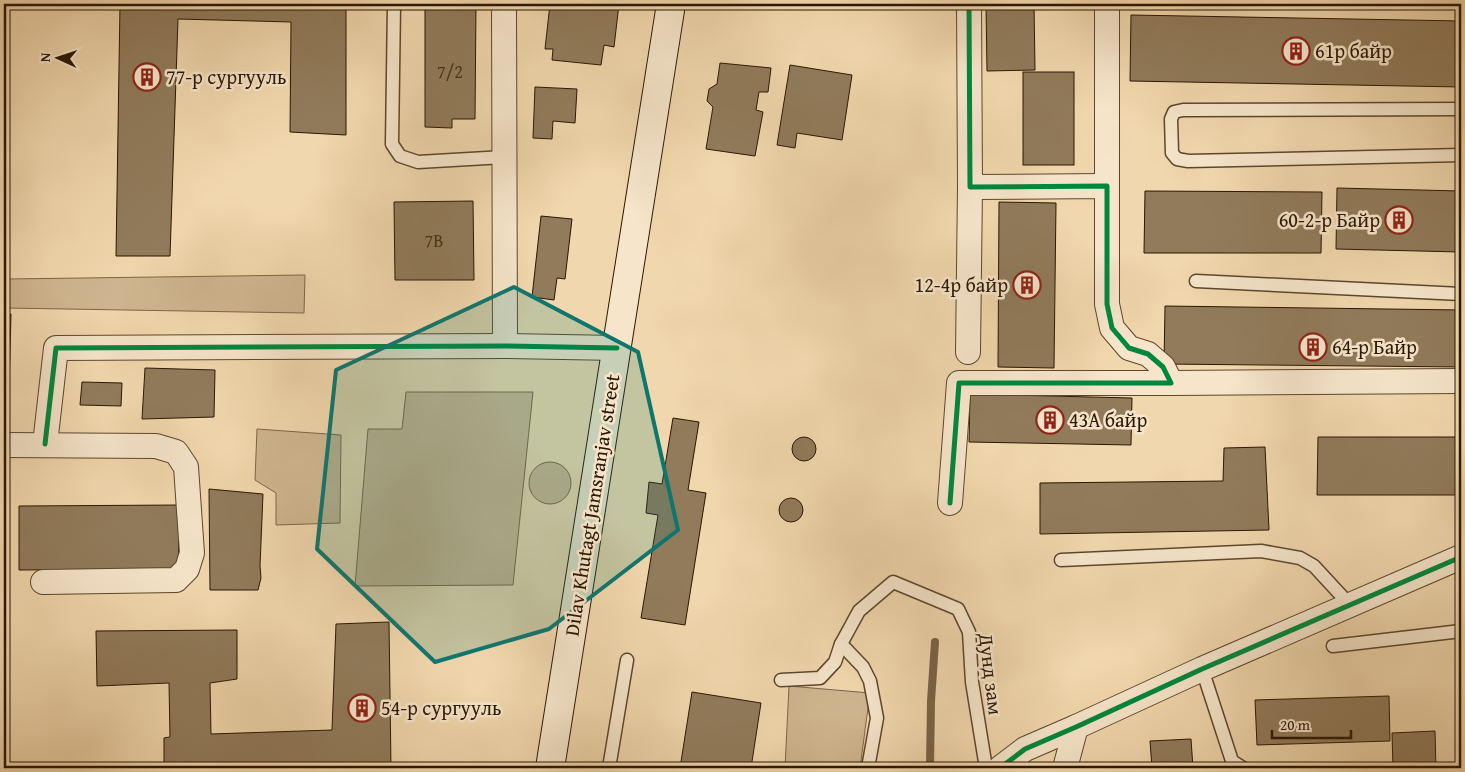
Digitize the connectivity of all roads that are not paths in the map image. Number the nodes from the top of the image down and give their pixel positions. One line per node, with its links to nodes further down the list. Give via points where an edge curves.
1 (394, 4): 8 (lane, via 392,144 400,156 418,162)
2 (504, 4): 8 (street)
3 (671, 4): 14 (main road, Dilav Khutagt Jamsranjav street)
4 (968, 4): 10 (street)
5 (1107, 4): 9 (street)
6 (1461, 109): 7 (lane, via 1183,110 1174,112 1171,119 1172,154 1177,159)
7 (1461, 155)
8 (504, 157): 13 (street)
9 (1107, 186): 10 (street); 17 (street, via 1107,304 1112,328 1130,348 1148,354 1163,367)
10 (970, 187): 15 (street)
11 (1196, 281): 12 (lane)
12 (1461, 294)
13 (505, 346): 14 (street); 18 (street, via 56,348)
14 (617, 348): 32 (main road, Dilav Khutagt Jamsranjav street)
15 (968, 352)
16 (1461, 381): 17 (street)
17 (1171, 383): 20 (street, via 959,383)
18 (45, 444): 19 (street); 23 (street, via 156,446 176,452 186,467 192,553 187,569 176,580)
19 (4, 445)
20 (950, 503)
21 (1461, 557): 24 (street)
22 (1061, 560): 24 (lane, via 1261,551 1300,558 1314,566)
23 (43, 582)
24 (1350, 605): 29 (street)
25 (1461, 631): 27 (lane)
26 (841, 644): 30 (lane, Дунд зам, via 835,662 820,678); 34 (lane, via 863,667 870,681 877,718); 35 (lane, Дунд зам, via 859,611 893,582 958,609 969,632 972,682)
27 (1333, 646)
28 (626, 660): 33 (lane)
29 (1202, 669): 31 (street); 38 (lane, via 1232,761)
30 (780, 680)
31 (1076, 727): 36 (street, via 1025,749); 37 (street)
32 (550, 768)
33 (610, 768)
34 (868, 768)
35 (986, 768)
36 (1000, 768)
37 (1065, 768)
38 (1243, 768)

